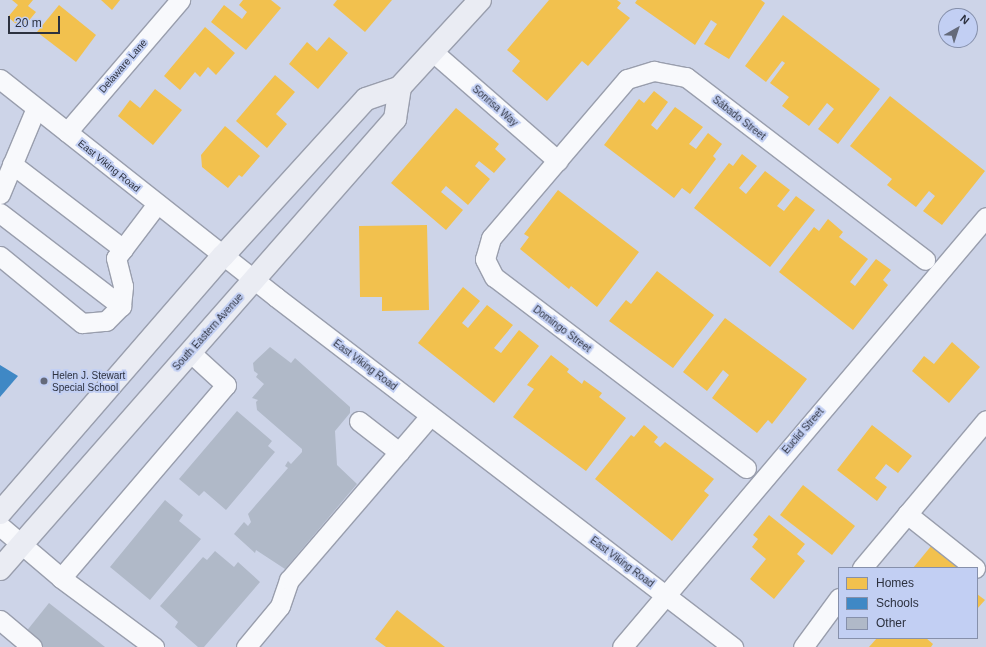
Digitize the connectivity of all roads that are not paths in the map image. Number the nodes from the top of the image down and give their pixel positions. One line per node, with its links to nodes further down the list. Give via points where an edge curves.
1 (180, 0): 7 (street, Delaware Lane)
2 (480, 0): 3 (main road)
3 (432, 51): 5 (main road); 8 (street, Sonrisa Way)
4 (0, 79): 6 (street, East Viking Road)
5 (400, 87): 16 (main road, via 366,99); 18 (main road, South Eastern Avenue, via 395,119)
6 (36, 108): 7 (street, East Viking Road); 9 (street)
7 (67, 132): 11 (street, East Viking Road)
8 (558, 161): 17 (street, Sábado Street, via 627,79 654,71 686,77); 25 (street, Domingo Street, via 491,238 485,259 494,277)
9 (12, 164): 10 (street); 14 (street)
10 (0, 194)
11 (157, 204): 14 (street); 16 (street, East Viking Road)
12 (0, 213): 19 (street)
13 (986, 217): 36 (street, Euclid Street)
14 (123, 249): 19 (street, via 116,258 123,286)
15 (0, 256): 19 (street, via 82,323 106,321)
16 (224, 256): 18 (street, East Viking Road); 26 (main road)
17 (925, 260)
18 (254, 281): 20 (main road, South Eastern Avenue); 21 (street, East Viking Road)
19 (121, 306)
20 (190, 352): 29 (main road, South Eastern Avenue); 35 (street, via 226,385)
21 (430, 416): 24 (street); 36 (street, East Viking Road)
22 (986, 420): 27 (street)
23 (359, 421): 24 (street)
24 (399, 452): 41 (street, via 289,580 280,606)
25 (746, 468)
26 (0, 513)
27 (907, 514): 30 (street); 31 (street)
28 (0, 526): 29 (street)
29 (22, 544): 32 (main road, South Eastern Avenue); 35 (street)
30 (863, 567)
31 (973, 567)
32 (0, 569)
33 (978, 571): 34 (street)
34 (986, 577)
35 (61, 578): 40 (street)
36 (665, 595): 42 (street, Euclid Street); 43 (street, East Viking Road)
37 (838, 599): 44 (street)
38 (0, 620): 39 (street)
39 (32, 647)
40 (154, 647)
41 (246, 647)
42 (622, 647)
43 (733, 647)
44 (802, 647)

